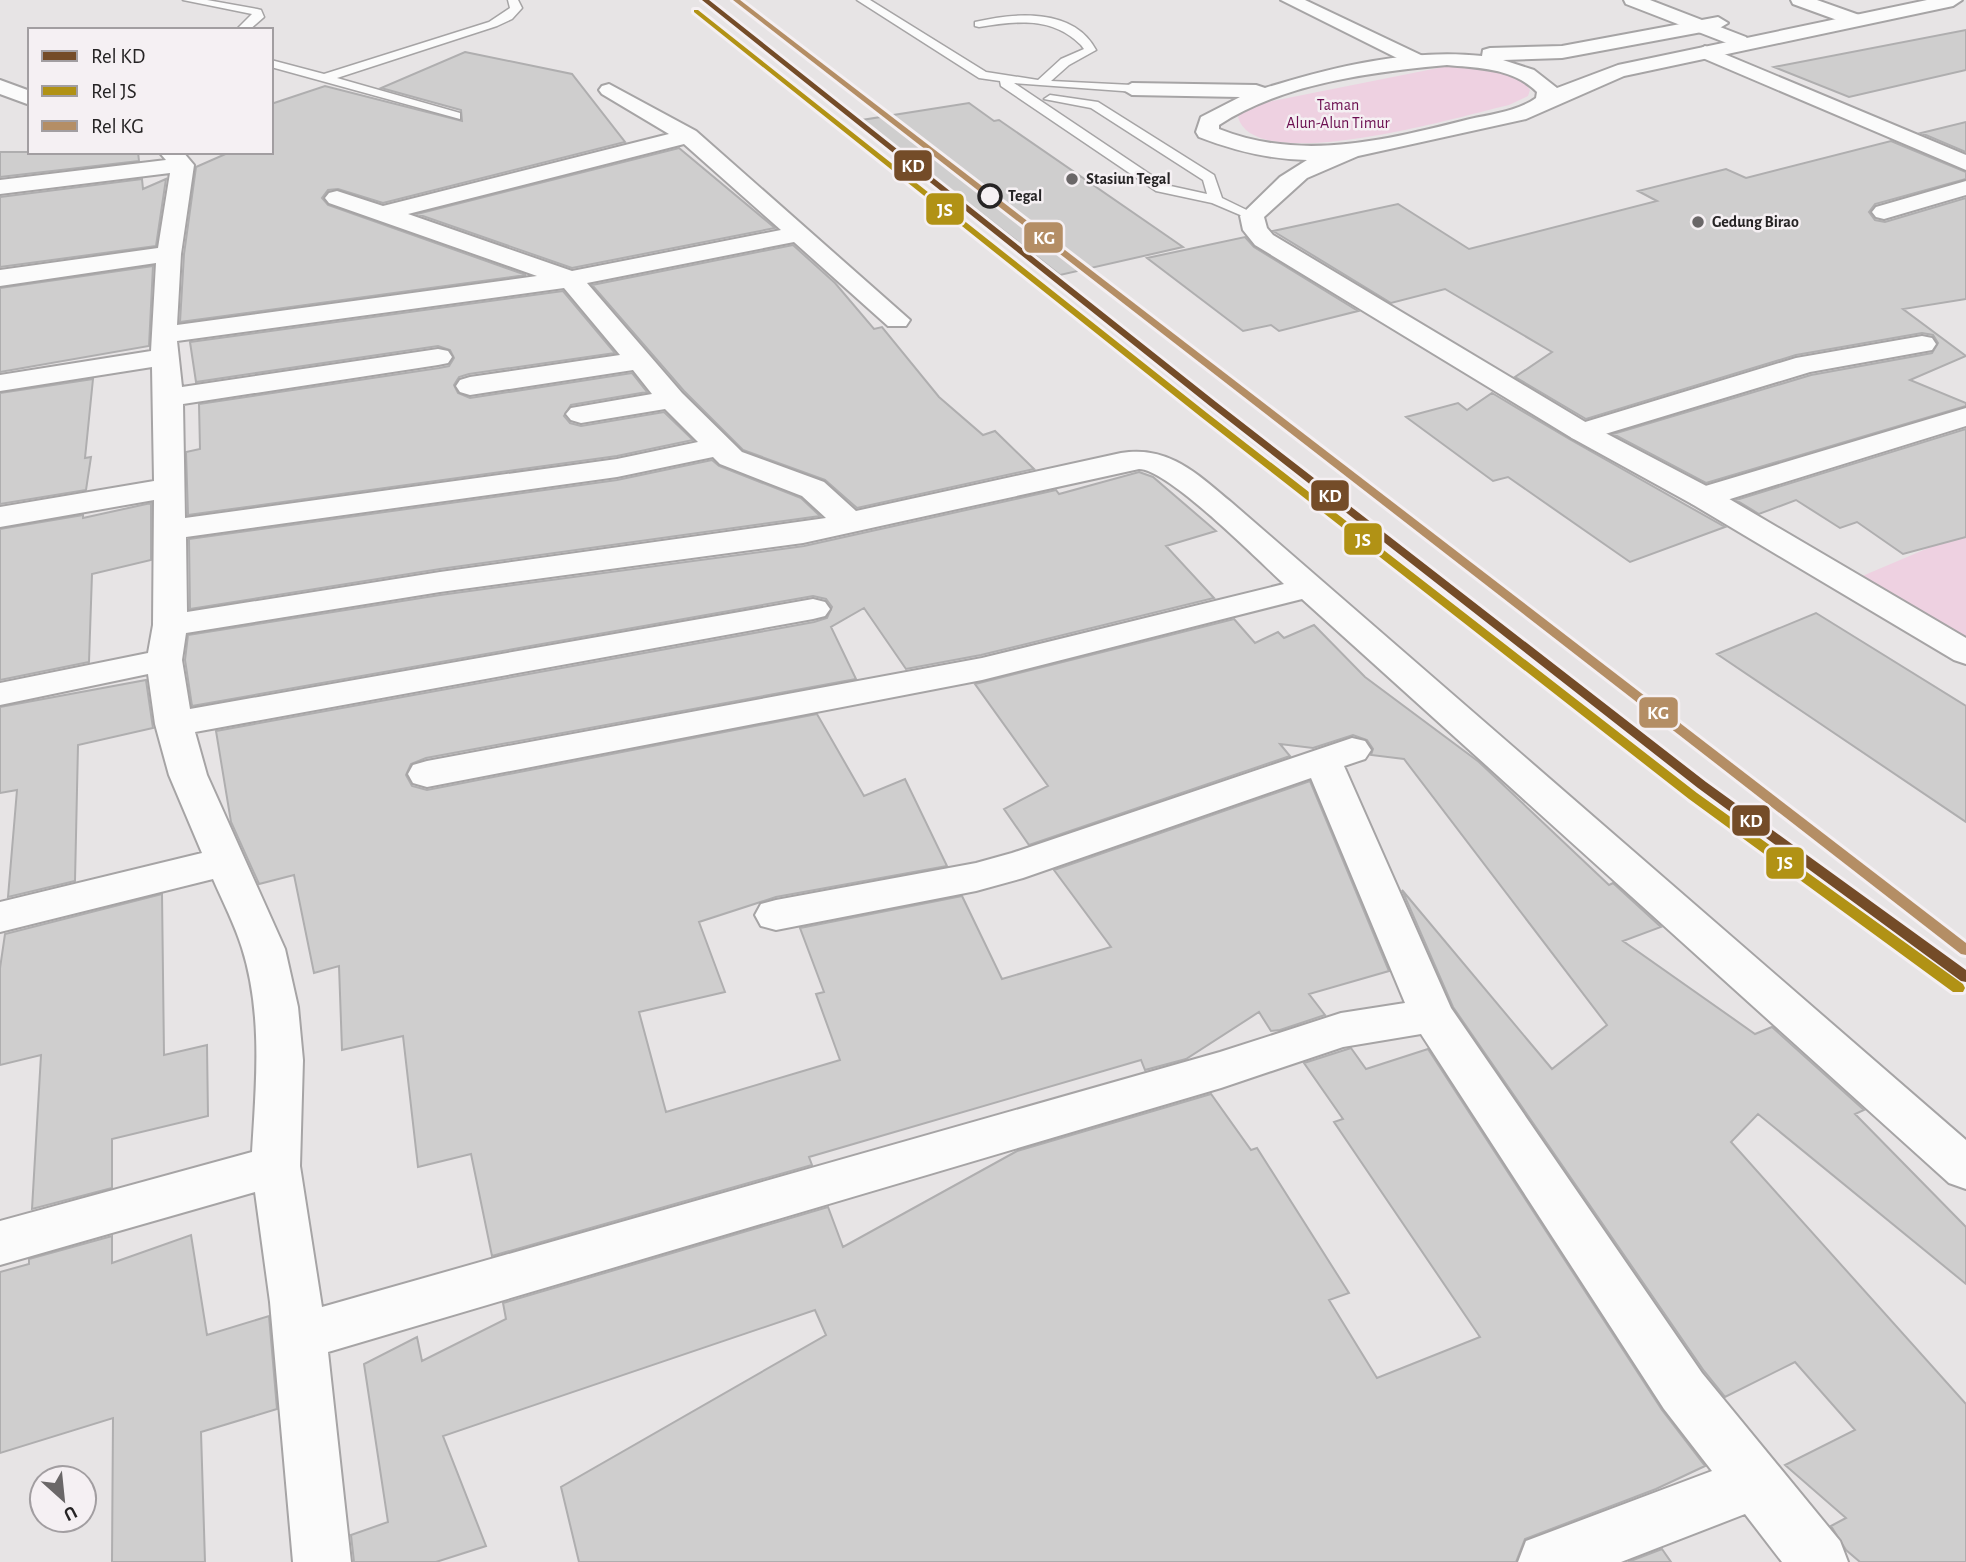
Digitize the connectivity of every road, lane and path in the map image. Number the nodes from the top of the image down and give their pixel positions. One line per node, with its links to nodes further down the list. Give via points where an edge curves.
1 (188, 0): 12 (lane, via 257,12 258,17)
2 (513, 0): 18 (lane, via 513,13 493,24)
3 (862, 0): 19 (lane, via 970,69)
4 (1290, 0): 16 (street)
5 (1633, 0): 11 (street)
6 (1953, 0): 9 (street)
7 (1805, 3): 9 (street)
8 (1742, 18): 11 (street)
9 (1855, 20): 13 (street)
10 (979, 24): 20 (lane, via 1043,17 1086,41 1090,50 1065,62)
11 (1701, 26): 13 (street); 15 (street, via 1562,52)
12 (244, 28)
13 (1744, 43): 14 (street)
14 (1705, 51): 27 (street, via 1618,71); 36 (street)
15 (1447, 59): 16 (street); 27 (street, via 1525,73 1541,82 1548,91)
16 (1418, 61): 23 (street)
17 (273, 63): 18 (lane)
18 (328, 77): 30 (lane)
19 (1001, 80): 20 (lane); 25 (lane)
20 (1041, 84): 22 (lane)
21 (0, 86): 26 (street)
22 (1132, 89): 23 (street); 31 (street)
23 (1282, 89): 31 (street, via 1217,115)
24 (609, 90): 32 (street)
25 (1022, 94): 41 (lane, via 1161,188); 41 (lane, via 1094,105 1209,178)
26 (28, 98)
27 (1546, 100): 34 (street, via 1518,114)
28 (28, 107): 29 (street)
29 (0, 110)
30 (456, 116)
31 (1207, 132): 33 (street)
32 (688, 136): 43 (street); 45 (street)
33 (1232, 146): 34 (street, via 1304,153); 37 (street)
34 (1358, 149): 37 (street, via 1311,164)
35 (177, 159): 38 (street); 46 (street)
36 (1966, 163)
37 (1281, 185): 44 (street)
38 (0, 187)
39 (1966, 188): 42 (street)
40 (337, 198): 43 (street)
41 (1216, 200): 44 (lane)
42 (1884, 212)
43 (381, 214): 48 (street)
44 (1252, 216): 60 (street, via 1255,230 1264,240)
45 (799, 234): 48 (street); 49 (street)
46 (169, 254): 47 (street); 51 (street)
47 (0, 278)
48 (570, 279): 51 (street); 53 (street)
49 (897, 320)
50 (1922, 344): 60 (street, via 1806,364)
51 (163, 346): 54 (street); 56 (street)
52 (438, 357): 56 (street)
53 (639, 361): 55 (street); 57 (street)
54 (0, 383)
55 (470, 386)
56 (169, 398): 62 (street)
57 (671, 399): 58 (street); 61 (street)
58 (581, 414)
59 (1966, 418): 63 (street)
60 (1582, 432): 63 (street)
61 (718, 447): 65 (street, via 752,468 814,489); 66 (street, via 617,468)
62 (167, 488): 64 (street); 66 (street)
63 (1703, 497): 70 (street)
64 (0, 517)
65 (850, 523): 67 (street, via 1087,469 1132,460 1156,461); 69 (street, via 440,582)
66 (169, 530): 69 (street)
67 (1307, 588): 73 (street, via 982,669); 79 (street)
68 (813, 609): 72 (street)
69 (167, 643): 71 (street); 72 (street)
70 (1966, 653)
71 (0, 694)
72 (174, 724): 74 (street, via 188,775)
73 (427, 774)
74 (224, 862): 76 (street); 78 (street, via 264,949 276,1007 280,1060)
75 (776, 915): 77 (street, via 1023,864 1338,755)
76 (0, 917)
77 (1432, 1015): 81 (street, via 1330,1033 1208,1074); 82 (street, via 1683,1391)
78 (276, 1166): 80 (street); 81 (street)
79 (1966, 1168)
80 (0, 1243)
81 (299, 1337): 83 (street)
82 (1756, 1482): 84 (street); 85 (street)
83 (322, 1562)
84 (1547, 1562)
85 (1819, 1562)

